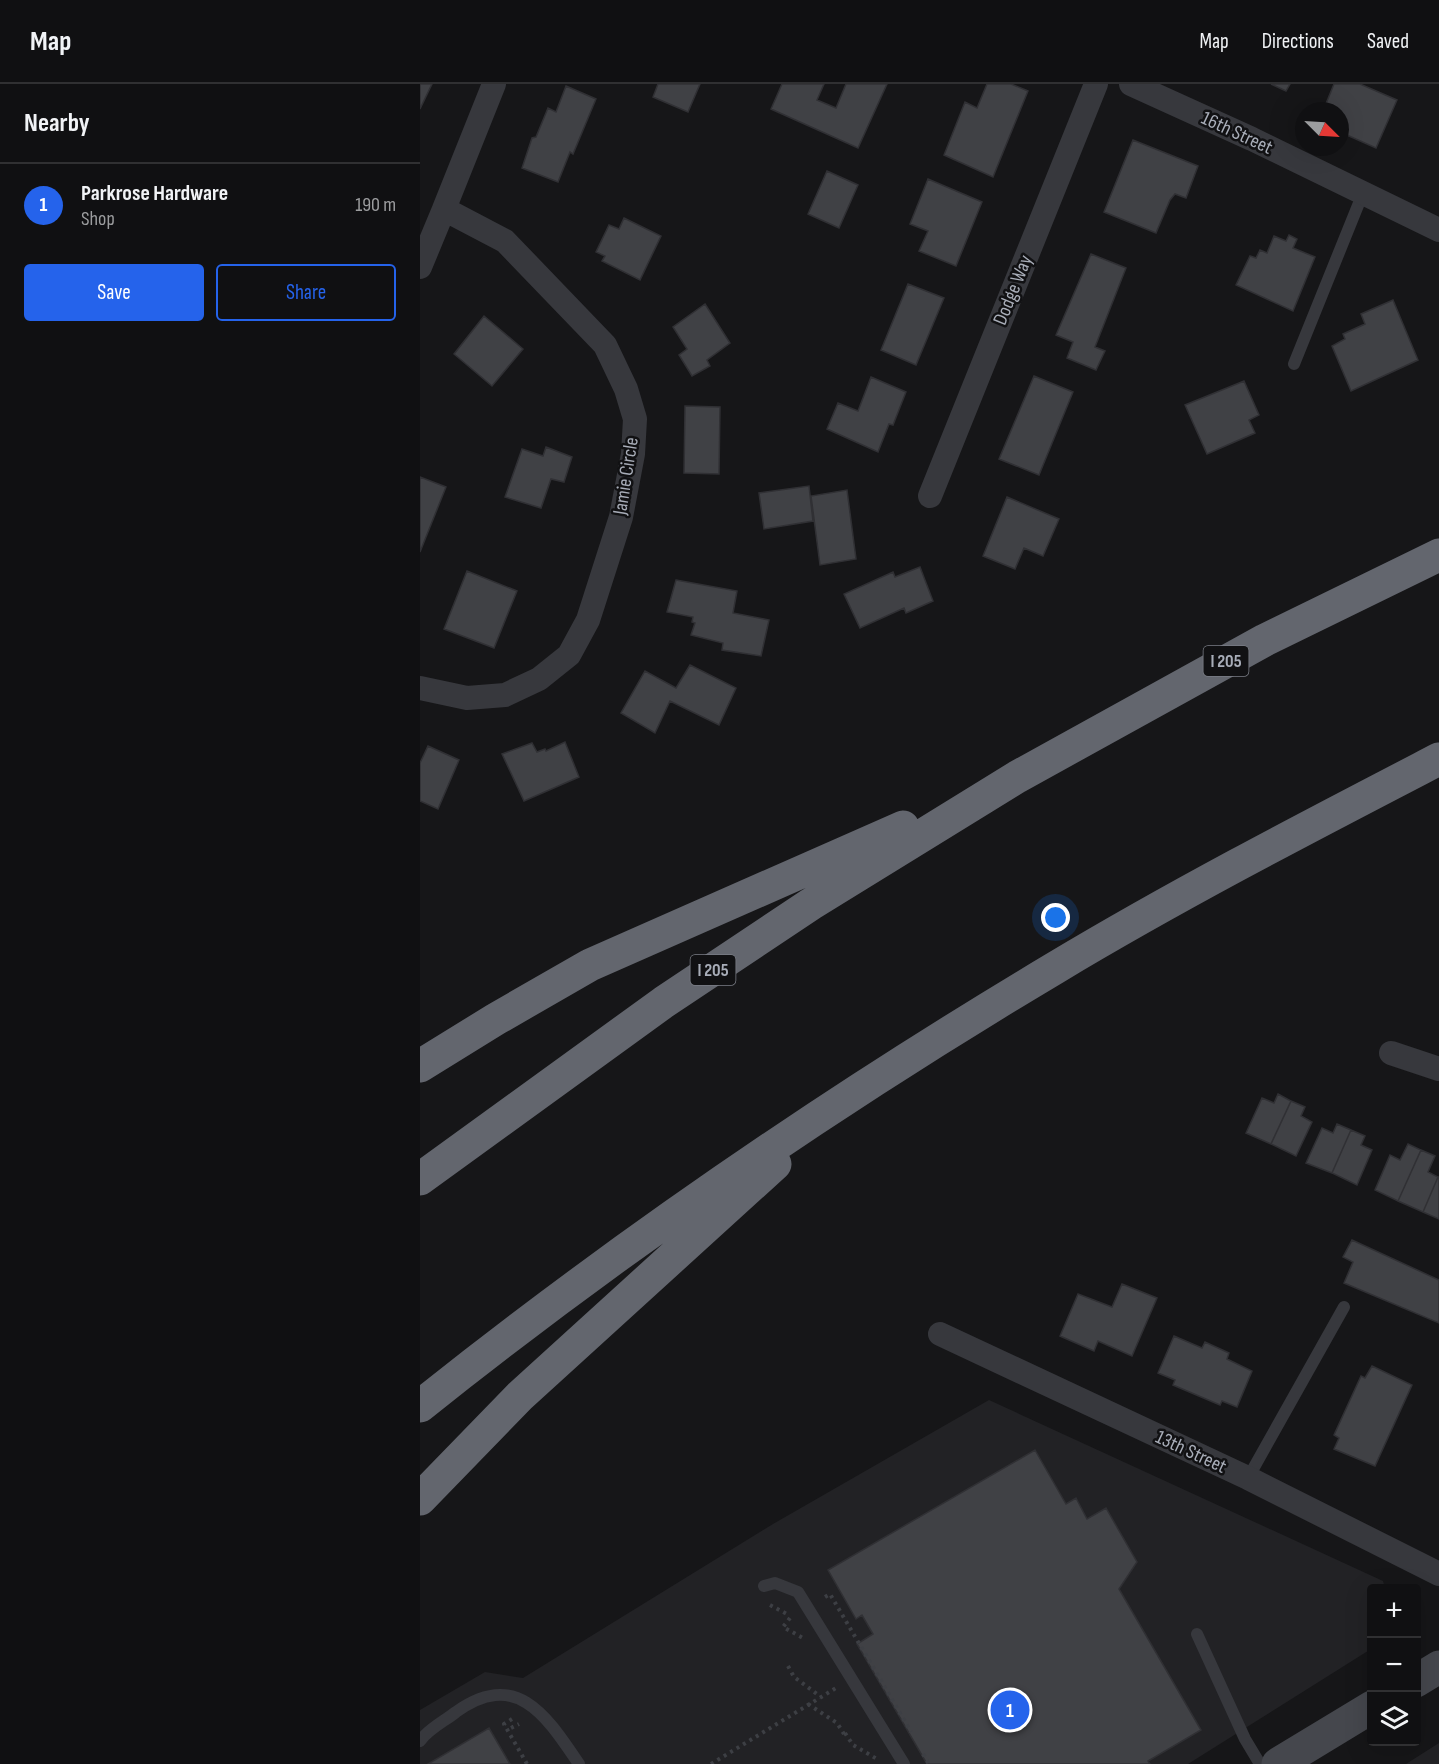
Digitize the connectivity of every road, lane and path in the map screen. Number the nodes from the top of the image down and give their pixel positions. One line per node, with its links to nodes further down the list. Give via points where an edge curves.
1 (494, 84): 5 (street)
2 (1095, 84): 9 (street, Dodge Way)
3 (1134, 85): 4 (street, 16th Street)
4 (1363, 193): 6 (street, 16th Street); 8 (lane)
5 (444, 209): 7 (street); 11 (street, Jamie Circle, via 505,241 605,345 635,419 621,517 588,620 569,655 539,678 505,694 467,698)
6 (1439, 230)
7 (420, 267)
8 (1294, 363)
9 (930, 496)
10 (1439, 555): 13 (highway, I 205, via 1265,640)
11 (420, 688)
12 (1439, 759): 17 (highway, via 1232,868 1056,967)
13 (1017, 777): 15 (highway, via 590,966); 18 (highway, I 205, via 811,904 664,1002)
14 (1391, 1053): 16 (street)
15 (420, 1066)
16 (1439, 1069)
17 (856, 1090): 21 (highway, via 595,1269); 23 (highway, via 520,1396)
18 (420, 1179)
19 (1344, 1307): 22 (lane)
20 (940, 1334): 22 (street, 13th Street)
21 (420, 1406)
22 (1248, 1478): 24 (street, 13th Street)
23 (420, 1499)
24 (1439, 1574)
25 (764, 1586): 45 (lane, via 775,1583 798,1592)
26 (824, 1597): 38 (path, via 830,1594)
27 (766, 1602): 29 (path, via 792,1617 783,1627)
28 (1197, 1634): 47 (lane)
29 (805, 1640)
30 (788, 1666): 34 (path, via 794,1677)
31 (1439, 1667): 32 (street)
32 (1421, 1677)
33 (839, 1685): 34 (path)
34 (821, 1696): 35 (path)
35 (808, 1704): 41 (path, via 837,1723 852,1745); 44 (path)
36 (1367, 1709): 48 (street)
37 (511, 1728): 42 (path, via 518,1722 515,1717 504,1724)
38 (915, 1740)
39 (420, 1741): 43 (lane, via 464,1707 490,1694 511,1695 534,1707 552,1724)
40 (920, 1748): 46 (path)
41 (880, 1761)
42 (527, 1764)
43 (579, 1764)
44 (711, 1764)
45 (904, 1764)
46 (929, 1764)
47 (1260, 1764)
48 (1278, 1764)

